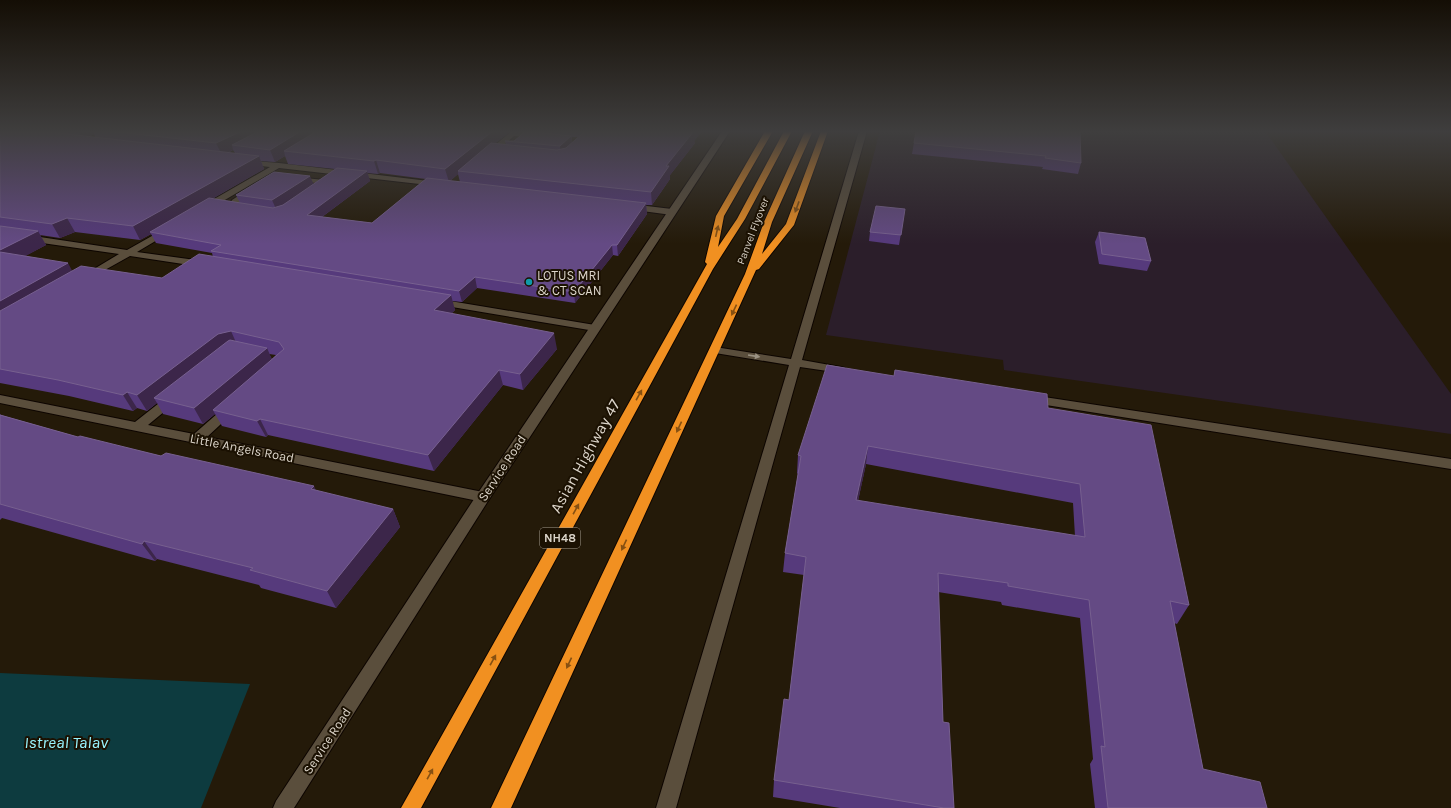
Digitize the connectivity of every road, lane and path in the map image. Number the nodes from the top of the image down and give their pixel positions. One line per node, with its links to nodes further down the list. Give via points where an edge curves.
1 (268, 169): 15 (street)
2 (274, 169): 15 (street, via 261,185 237,205)
3 (318, 169): 10 (street)
4 (701, 169): 18 (street, Service Road)
5 (747, 169): 23 (highway, one-way to 5, via 720,216)
6 (768, 169): 23 (highway, Panvel Flyover / NH48, via 742,219)
7 (792, 169): 24 (highway, Panvel Flyover, via 768,222)
8 (811, 169): 24 (highway, one-way to 24, via 790,224)
9 (852, 169): 29 (street)
10 (339, 173): 12 (street); 13 (street)
11 (290, 178): 12 (street)
12 (325, 182): 14 (street)
13 (444, 185)
14 (313, 191)
15 (211, 204): 17 (street)
16 (625, 206): 18 (street)
17 (198, 212)
18 (672, 212): 27 (street, Service Road)
19 (177, 224): 21 (street)
20 (0, 234): 21 (street)
21 (129, 252): 22 (street); 25 (street)
22 (215, 266)
23 (708, 268): 40 (highway, Asian Highway 47 / NH48, one-way to 23)
24 (750, 274): 28 (highway, one-way to 28)
25 (82, 280)
26 (424, 300): 27 (street)
27 (595, 328): 38 (street, Service Road)
28 (715, 350): 29 (street, one-way to 29); 41 (highway, one-way to 41)
29 (796, 363): 30 (street); 42 (street)
30 (852, 371)
31 (181, 392): 35 (street)
32 (1017, 397): 37 (street)
33 (0, 399): 35 (street, Little Angels Road)
34 (237, 404): 36 (street)
35 (137, 427): 36 (street, Little Angels Road)
36 (196, 439): 38 (street, Little Angels Road)
37 (1451, 464)
38 (483, 497): 39 (street, Service Road)
39 (283, 808)
40 (411, 808)
41 (501, 808)
42 (666, 808)

